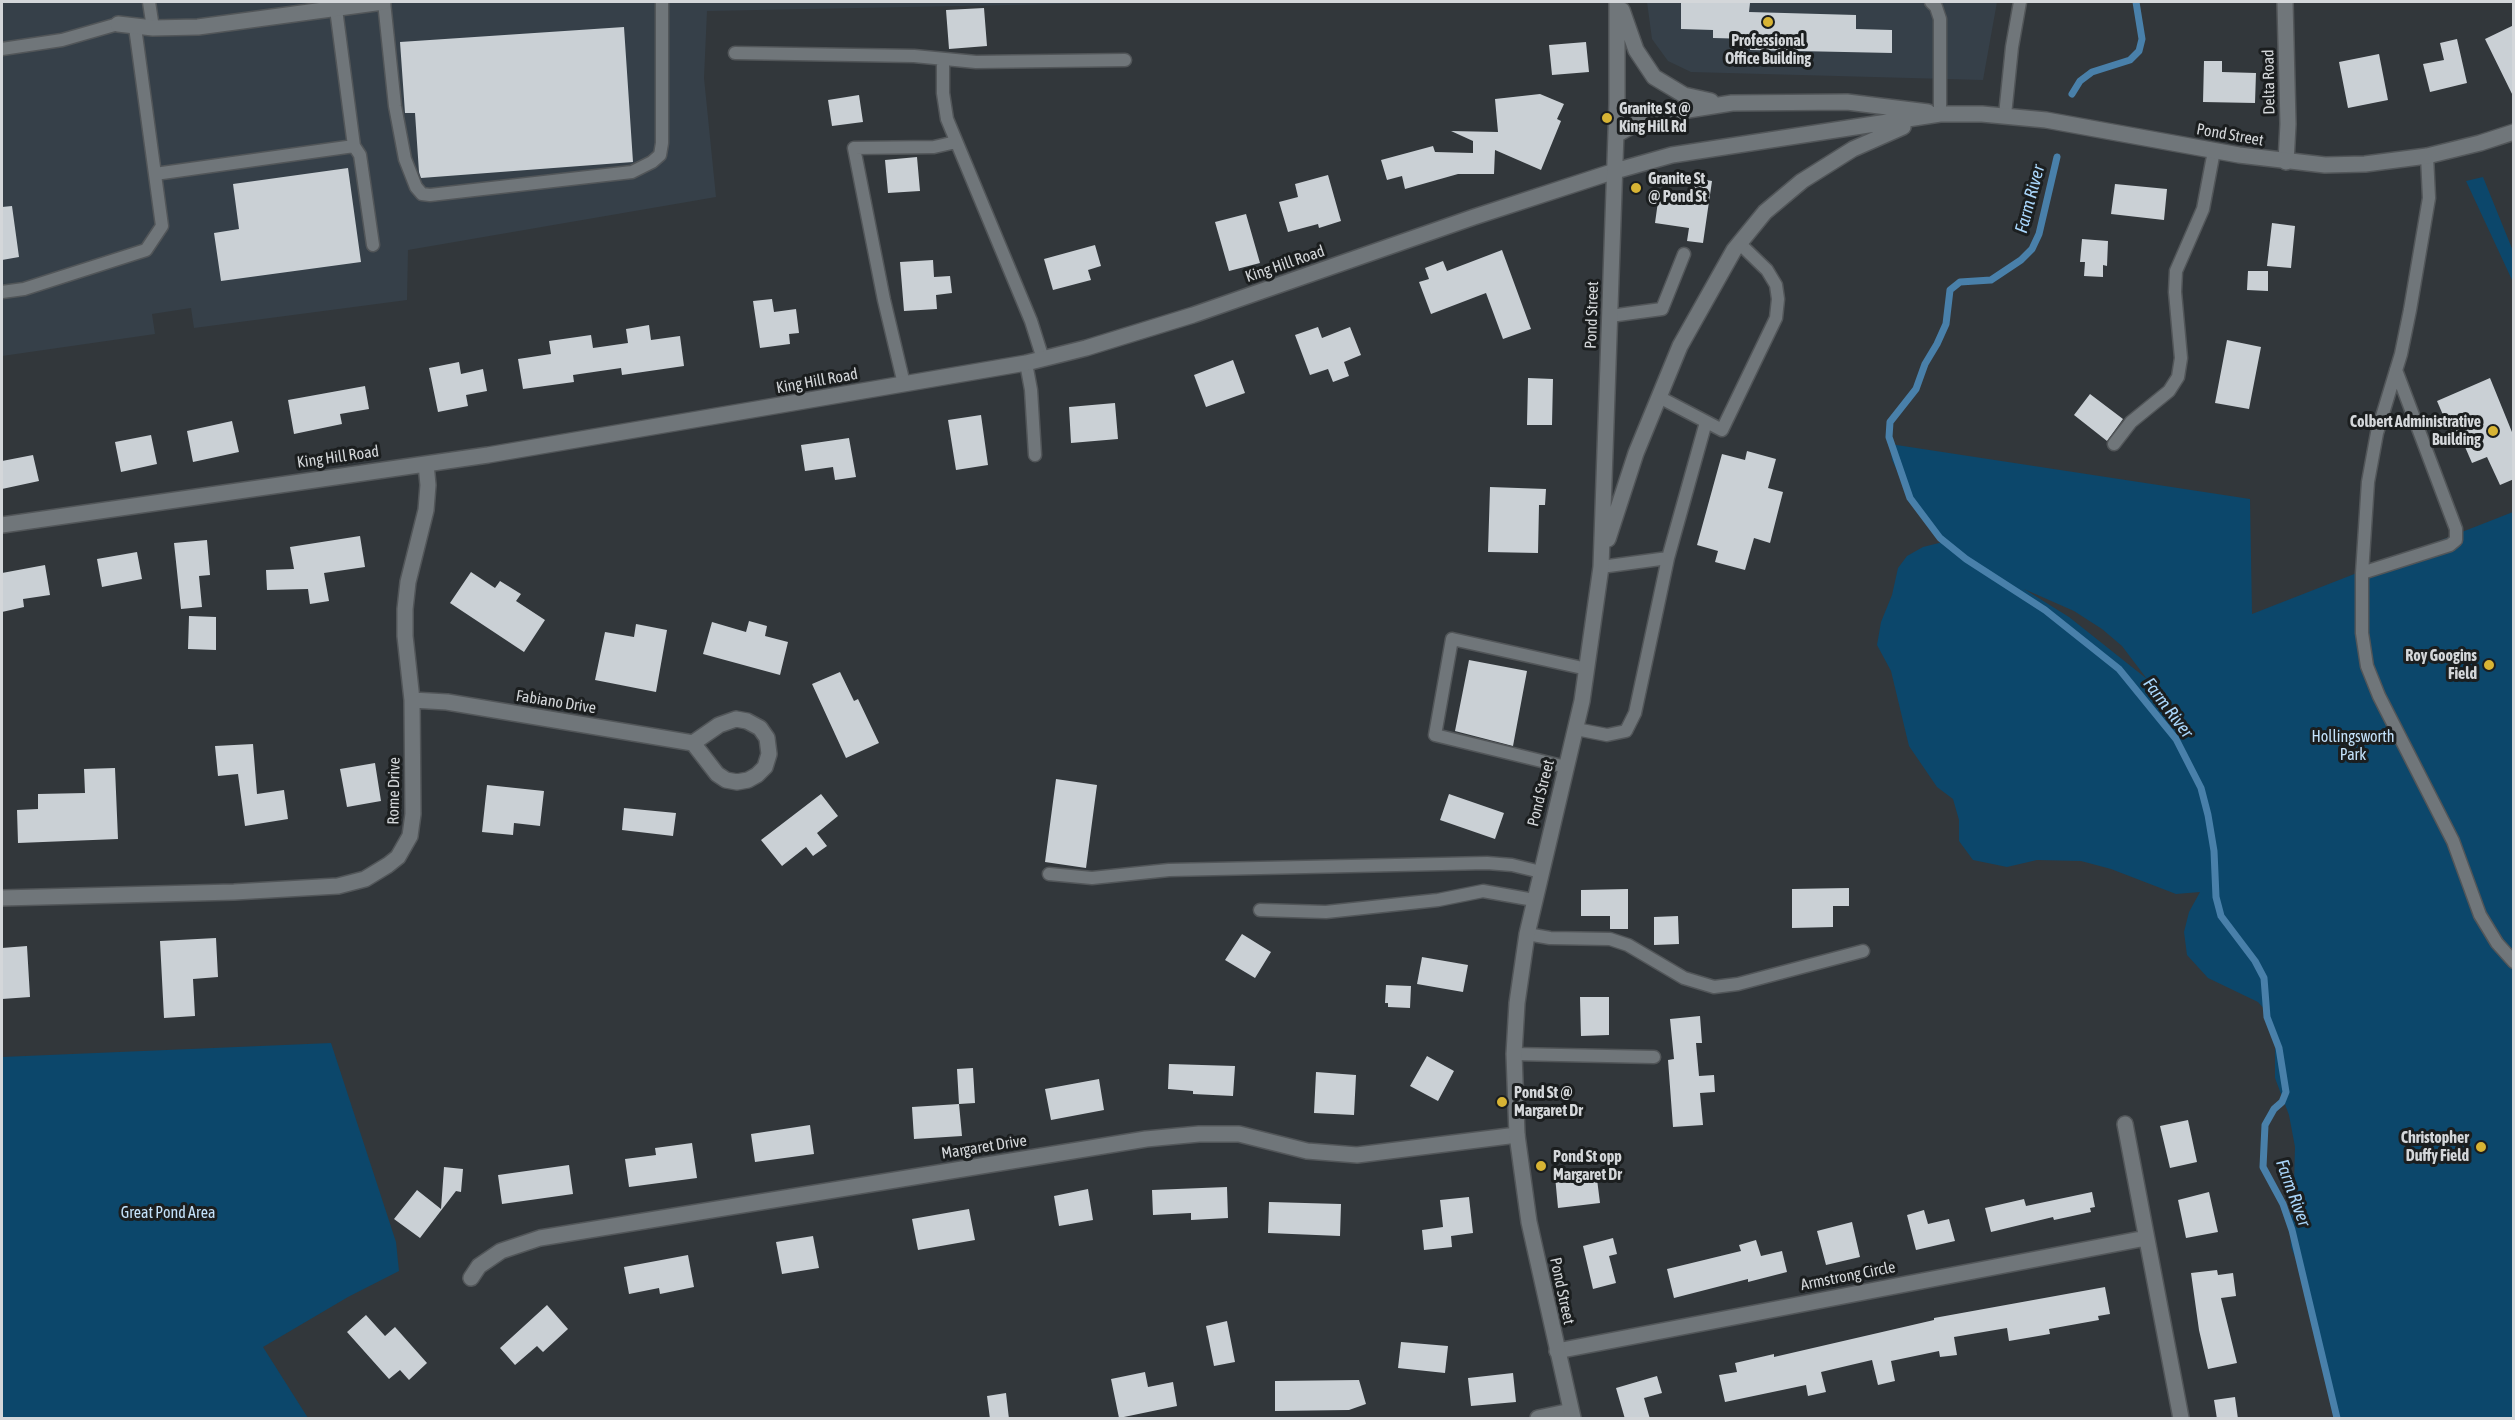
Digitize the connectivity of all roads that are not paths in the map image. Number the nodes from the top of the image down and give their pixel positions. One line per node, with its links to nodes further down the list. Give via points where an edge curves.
1 (149, 2): 11 (lane)
2 (384, 2): 3 (lane, via 403,149 416,187 422,194 430,195 632,172 652,162 660,155 662,143); 8 (street)
3 (662, 2)
4 (1619, 2): 16 (street, via 1632,42 1654,77 1684,95); 20 (street)
5 (1931, 2): 17 (lane, via 1940,19)
6 (2020, 2): 18 (lane)
7 (2285, 2): 25 (street, Delta Road)
8 (336, 9): 11 (street, via 208,26); 22 (lane)
9 (118, 24): 10 (street); 12 (lane, via 62,40)
10 (135, 27): 11 (street); 27 (lane)
11 (153, 28)
12 (2, 49)
13 (735, 53): 14 (lane, via 914,56)
14 (943, 60): 15 (lane); 21 (lane, via 944,107)
15 (1125, 60)
16 (1732, 103): 17 (street, Pond Street, via 1847,102); 20 (street, Pond Street, via 1663,115)
17 (1940, 114): 18 (street, Pond Street); 26 (street, Pond Street, via 1672,155); 28 (street, via 1879,136 1818,170 1777,201)
18 (2005, 115): 23 (street, Pond Street)
19 (2514, 132): 24 (street, Pond Street)
20 (1616, 135): 26 (street, Pond Street)
21 (956, 142): 33 (lane, via 1031,321); 36 (lane, via 934,147 854,148)
22 (354, 146): 27 (lane); 29 (lane, via 360,155)
23 (2214, 151): 25 (street, Pond Street); 39 (lane, via 2203,209 2176,271 2181,358 2178,377 2169,391 2131,422)
24 (2427, 156): 25 (street, Pond Street, via 2345,165); 35 (lane, via 2429,198)
25 (2286, 162)
26 (1615, 171): 32 (street, Pond Street); 33 (street, King Hill Road, via 1182,318)
27 (155, 174): 31 (lane, via 162,226 146,250 24,289)
28 (1739, 243): 37 (street, via 1691,324); 38 (lane, via 1767,270 1776,285 1776,318 1722,430)
29 (373, 245)
30 (1684, 254): 32 (lane, via 1662,309)
31 (2, 292)
32 (1610, 316): 44 (street, Pond Street)
33 (1042, 359): 34 (street, King Hill Road)
34 (1026, 363): 36 (street, King Hill Road); 40 (lane)
35 (2396, 370): 45 (lane, via 2371,464); 45 (lane, via 2456,529 2456,540)
36 (904, 384): 41 (street, King Hill Road)
37 (1659, 397): 38 (lane); 44 (street, via 1627,479)
38 (1706, 422): 43 (lane)
39 (2114, 444)
40 (1035, 455)
41 (426, 464): 42 (street, King Hill Road); 47 (street, Rome Drive, via 427,503 405,609)
42 (2, 525)
43 (1668, 558): 44 (lane); 48 (lane, via 1635,713 1626,731 1607,735)
44 (1601, 567): 46 (street, Pond Street)
45 (2362, 573): 58 (lane, via 2362,633 2372,680 2450,835 2480,915)
46 (1587, 669): 48 (street, Pond Street); 50 (lane, via 1452,639 1435,735)
47 (412, 699): 49 (street, Fabiano Drive); 53 (street, Rome Drive, via 410,836 398,857 365,879 338,886 261,891)
48 (1576, 729): 50 (street, Pond Street)
49 (693, 743): 49 (street, via 725,722 741,720 756,725 764,734 769,754 757,775 732,781 717,774)
50 (1566, 767): 51 (street, Pond Street)
51 (1541, 872): 52 (lane, via 1487,863 1169,870 1092,878); 54 (street, Pond Street)
52 (1049, 874)
53 (2, 898)
54 (1534, 900): 55 (lane, via 1483,891 1326,912); 56 (street, Pond Street)
55 (1260, 910)
56 (1527, 934): 57 (lane, via 1619,942 1684,978 1714,987); 59 (street, Pond Street)
57 (1863, 951)
58 (2514, 962)
59 (1514, 1054): 60 (lane); 62 (street, Pond Street)
60 (1654, 1057)
61 (2124, 1124): 63 (street)
62 (1517, 1135): 64 (street, Margaret Drive, via 1357,1155 1307,1151 1230,1134 1135,1141 540,1238 501,1251 479,1266); 65 (street, Pond Street, via 1531,1232)
63 (2146, 1238): 65 (street, Armstrong Circle); 68 (street)
64 (471, 1278)
65 (1557, 1351): 66 (street, Pond Street)
66 (1572, 1415): 67 (street)
67 (1538, 1419)
68 (2181, 1419)

